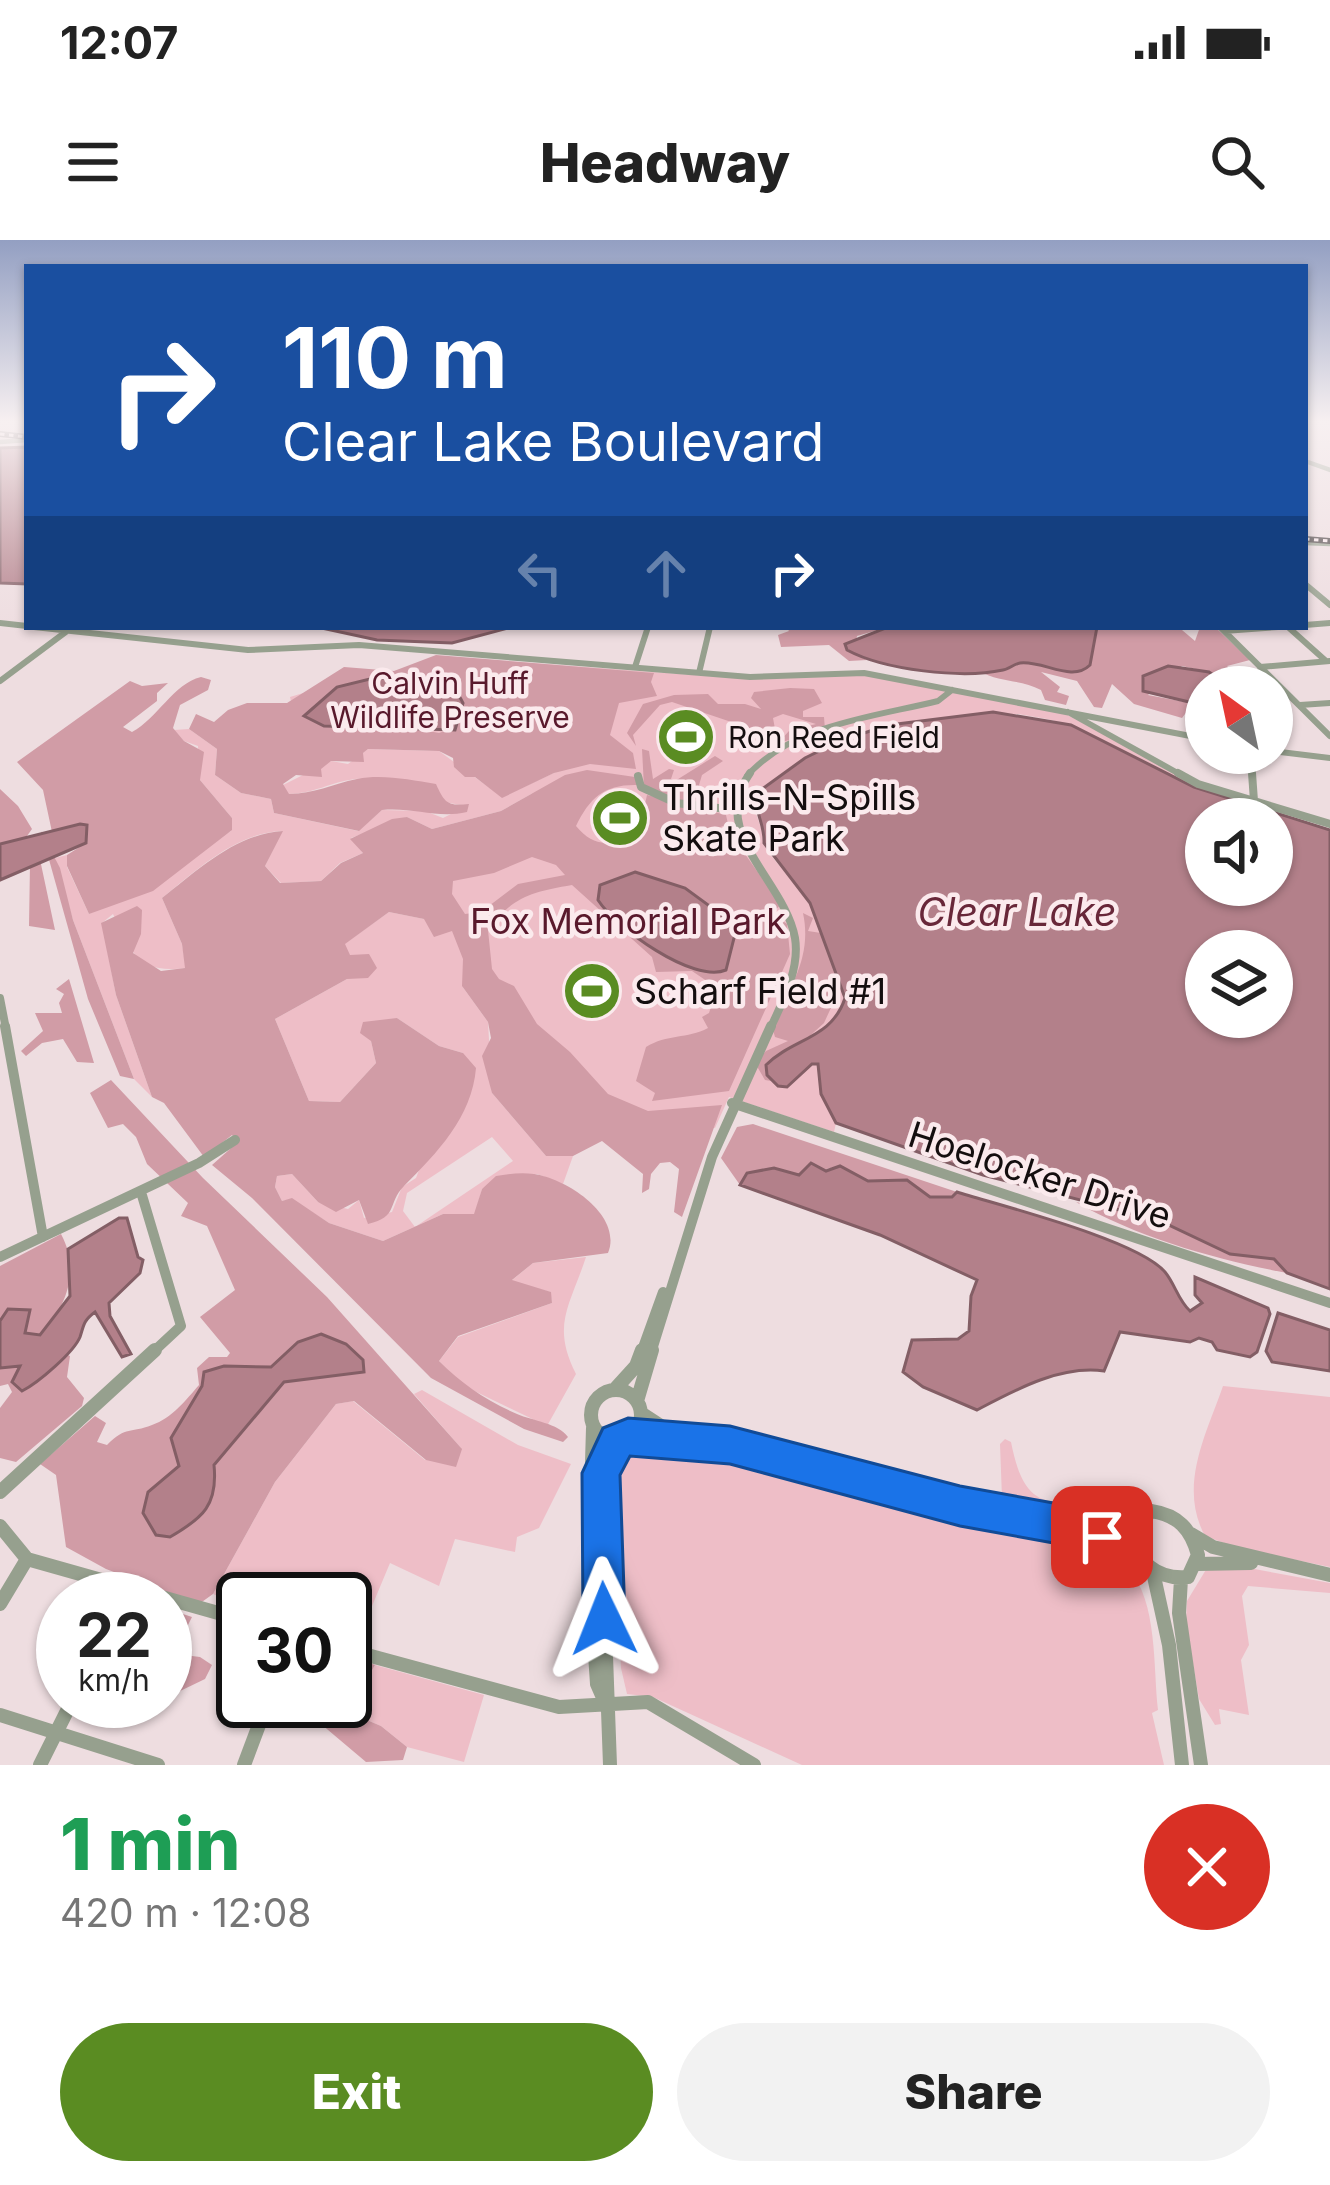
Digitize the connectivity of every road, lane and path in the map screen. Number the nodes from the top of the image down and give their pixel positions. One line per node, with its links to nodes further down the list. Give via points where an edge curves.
1 (58, 630): 6 (street)
2 (647, 630): 10 (street)
3 (709, 630): 11 (street)
4 (1223, 630): 8 (street)
5 (1291, 630): 7 (street)
6 (68, 631): 10 (street, via 248,650 358,645); 12 (street)
7 (1328, 662): 9 (street)
8 (1259, 666)
9 (1274, 666)
10 (635, 668): 11 (street)
11 (699, 673): 13 (street, via 864,673)
12 (0, 681)
13 (952, 690): 17 (street); 24 (street, via 776,750 745,778)
14 (1293, 701): 16 (street)
15 (1330, 703): 16 (street)
16 (1298, 706): 19 (street)
17 (1068, 712): 18 (street); 23 (street, via 1182,777)
18 (1185, 735)
19 (1330, 736)
20 (1293, 754): 21 (street)
21 (1330, 758)
22 (638, 776): 24 (street, via 641,787 665,800)
23 (1244, 798)
24 (735, 810): 29 (street, via 790,918 796,947 792,974)
25 (1293, 813): 26 (street)
26 (1330, 824)
27 (0, 998): 28 (street)
28 (4, 1054): 32 (street)
29 (732, 1103): 34 (street); 35 (street, Hoelocker Drive)
30 (235, 1139): 31 (street)
31 (141, 1192): 32 (street); 41 (street, via 183,1321)
32 (43, 1237): 33 (street)
33 (0, 1257)
34 (667, 1288): 36 (street, via 636,1366); 37 (street)
35 (1330, 1303)
36 (615, 1389): 37 (street); 38 (street, via 594,1403)
37 (639, 1407): 39 (street); 40 (street, via 664,1429)
38 (593, 1428): 39 (street); 56 (street, via 590,1565)
39 (623, 1439): 40 (street); 56 (street, via 601,1473)
40 (730, 1445): 43 (street)
41 (0, 1492)
42 (1135, 1522): 43 (street); 45 (street, via 1162,1512); 46 (street)
43 (1059, 1524): 46 (street)
44 (0, 1526): 47 (street)
45 (1191, 1534): 48 (street); 49 (street)
46 (1137, 1554): 51 (street)
47 (27, 1558): 50 (street); 54 (street)
48 (1268, 1563): 49 (street); 52 (street)
49 (1197, 1564): 53 (street)
50 (66, 1572)
51 (1153, 1572): 53 (street); 60 (street)
52 (1330, 1575)
53 (1181, 1580): 61 (street)
54 (0, 1604)
55 (372, 1657): 56 (street, via 537,1703)
56 (605, 1706): 66 (street); 67 (street, via 648,1702)
57 (0, 1715): 62 (street)
58 (58, 1728): 62 (street)
59 (258, 1728): 65 (street)
60 (1178, 1729): 61 (street); 68 (street)
61 (1197, 1732): 69 (street)
62 (56, 1733): 63 (street); 64 (street)
63 (40, 1765)
64 (158, 1765)
65 (244, 1765)
66 (610, 1765)
67 (754, 1765)
68 (1182, 1765)
69 (1201, 1765)

